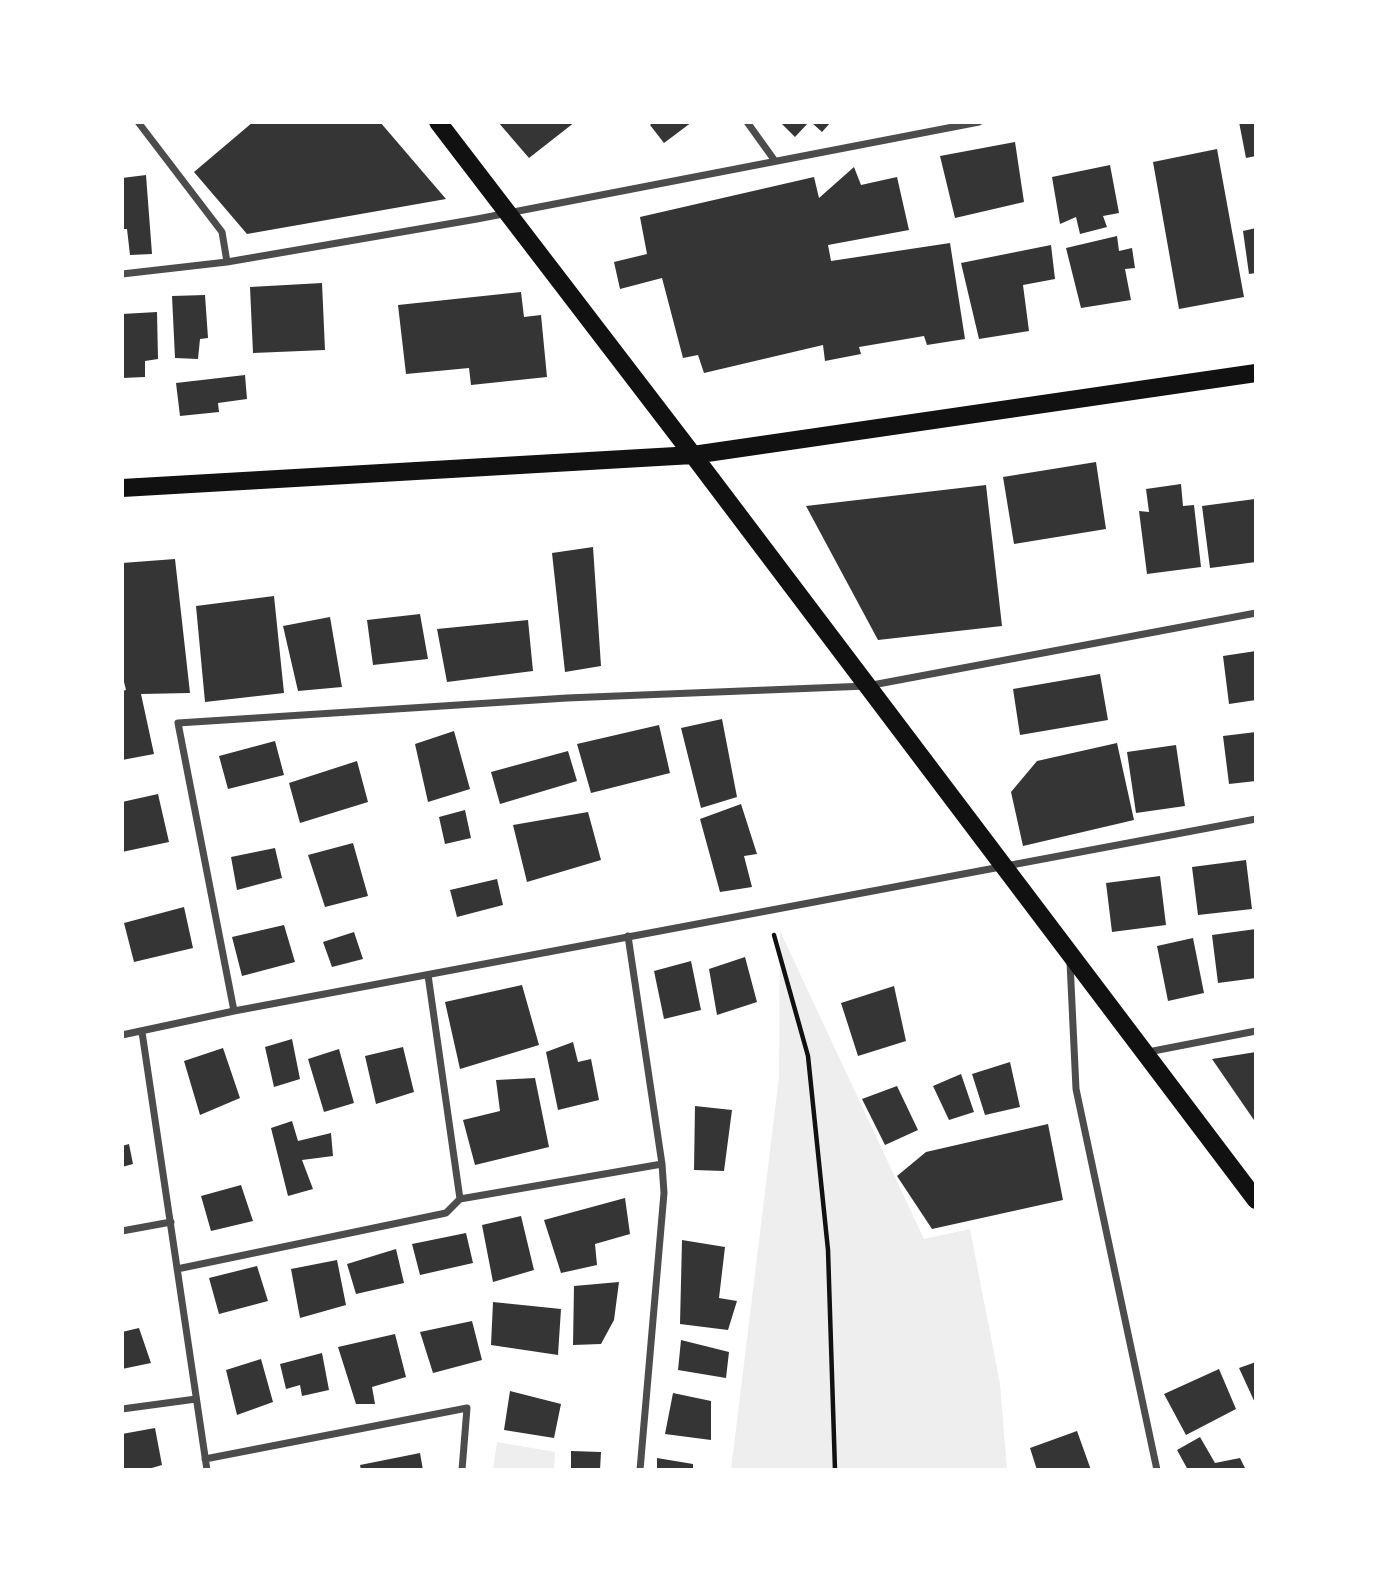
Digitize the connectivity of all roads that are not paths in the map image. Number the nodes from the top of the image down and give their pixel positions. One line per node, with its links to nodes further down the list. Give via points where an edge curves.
1 (138, 122): 7 (street, via 222,232)
2 (438, 122): 6 (main road)
3 (747, 122): 5 (street)
4 (979, 122): 5 (street)
5 (775, 160): 6 (street)
6 (507, 213): 7 (street); 10 (main road)
7 (227, 261): 8 (street)
8 (122, 274)
9 (1255, 373): 10 (main road)
10 (693, 456): 11 (main road); 13 (main road)
11 (122, 488)
12 (1255, 613): 13 (street)
13 (867, 686): 15 (main road); 19 (street, via 567,698 178,723)
14 (1255, 820): 15 (street)
15 (1003, 868): 16 (street); 17 (main road)
16 (628, 936): 18 (street); 24 (street)
17 (1069, 955): 23 (main road); 36 (street, via 1076,1089)
18 (428, 975): 19 (street); 25 (street)
19 (234, 1011): 21 (street)
20 (1255, 1031): 23 (street)
21 (142, 1032): 22 (street); 27 (street)
22 (122, 1035)
23 (1144, 1053): 26 (main road)
24 (662, 1164): 25 (street); 35 (street, via 664,1193)
25 (460, 1199): 29 (street, via 446,1213)
26 (1255, 1200)
27 (171, 1222): 28 (street); 29 (street)
28 (122, 1231)
29 (177, 1269): 30 (street)
30 (196, 1399): 31 (street); 32 (street)
31 (122, 1409)
32 (205, 1459): 33 (street); 34 (street, via 467,1408)
33 (207, 1469)
34 (462, 1469)
35 (640, 1469)
36 (1157, 1469)

